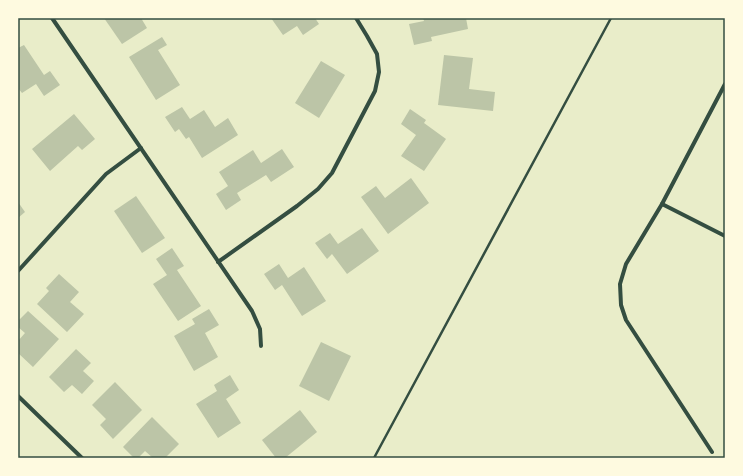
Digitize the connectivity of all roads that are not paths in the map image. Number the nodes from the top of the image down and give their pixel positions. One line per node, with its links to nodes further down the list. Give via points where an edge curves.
1 (52, 18): 4 (street)
2 (356, 18): 7 (street, via 377,54 380,72 374,91 332,173 318,189 297,206)
3 (725, 84): 5 (street)
4 (141, 148): 7 (street); 8 (street, via 106,174)
5 (662, 204): 6 (street); 11 (street, via 626,264 620,284 621,305 637,339)
6 (725, 236)
7 (218, 262): 9 (street, via 252,312 260,329)
8 (18, 270)
9 (261, 346)
10 (18, 396): 12 (street)
11 (712, 452)
12 (82, 458)

